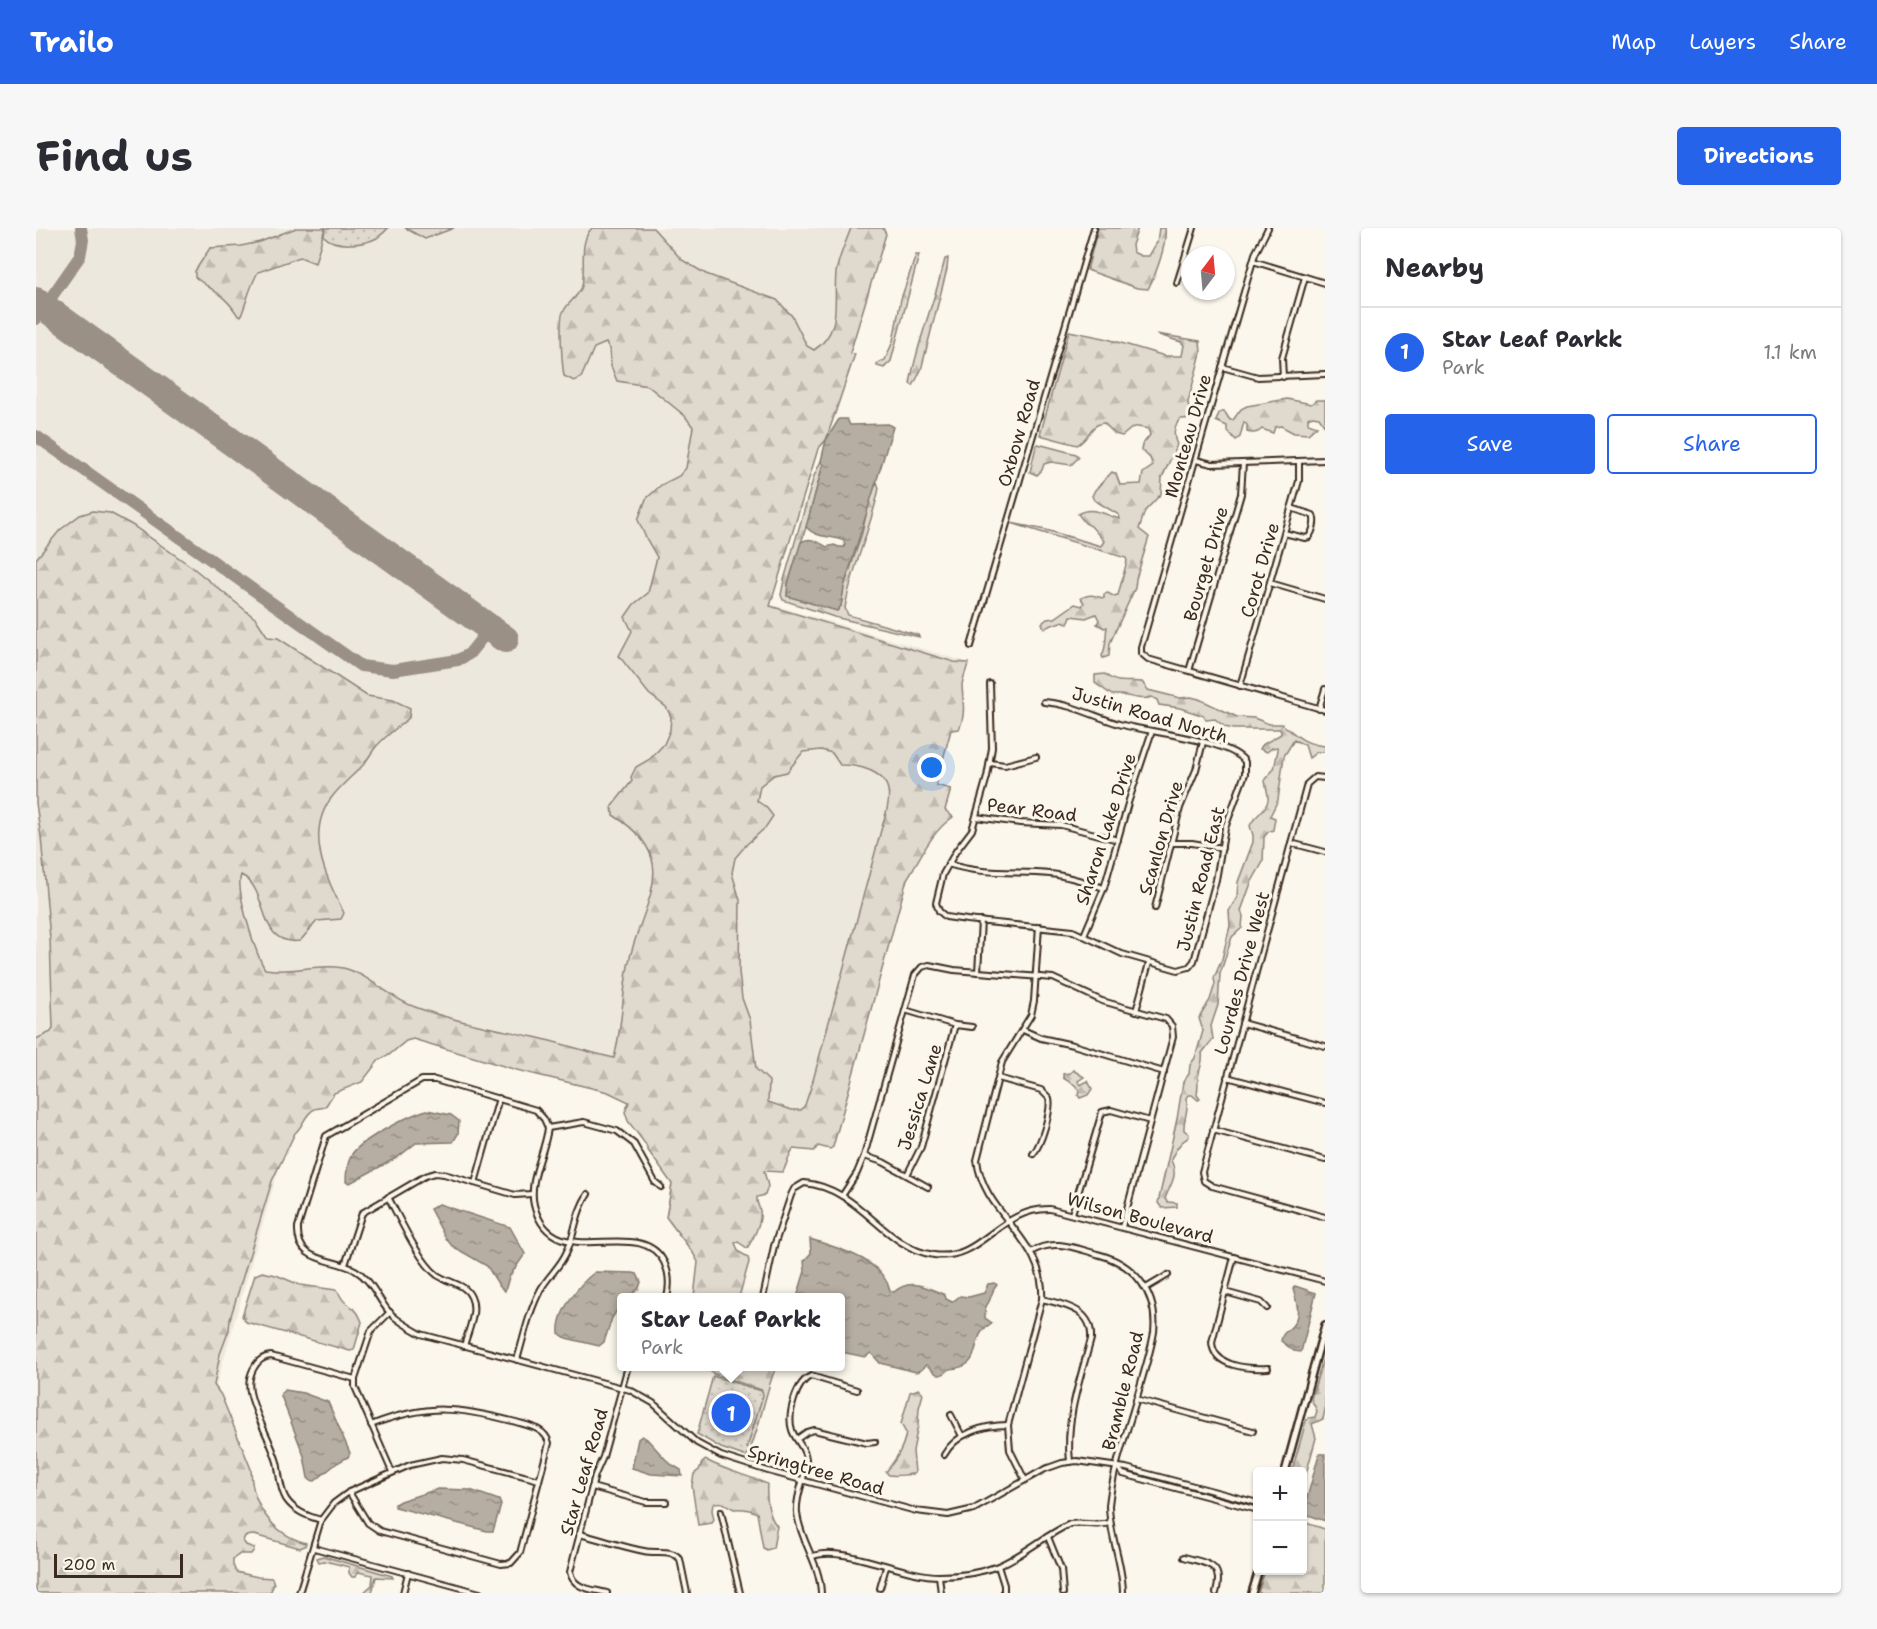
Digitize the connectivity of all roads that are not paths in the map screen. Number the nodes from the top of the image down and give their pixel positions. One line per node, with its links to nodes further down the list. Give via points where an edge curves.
1 (1094, 228): 19 (street, Oxbow Road)
2 (1194, 228): 6 (street)
3 (1268, 228): 4 (street, Monteau Drive)
4 (1253, 261): 5 (street); 8 (street, Monteau Drive)
5 (1305, 277): 7 (street); 10 (street, via 1282,358)
6 (1178, 283)
7 (1325, 283)
8 (1222, 368): 10 (street, via 1258,377); 11 (street, Monteau Drive)
9 (1325, 374): 10 (street)
10 (1282, 377)
11 (1196, 460): 14 (street); 20 (street, Monteau Drive, via 1141,647 1141,653 1148,659)
12 (1325, 460): 13 (street)
13 (1299, 461): 14 (street); 15 (street, Corot Drive)
14 (1243, 463): 20 (street, Bourget Drive, via 1240,494)
15 (1292, 508): 16 (street, Corot Drive); 16 (street, via 1313,515 1312,533 1305,538)
16 (1284, 533): 17 (street, Corot Drive)
17 (1270, 583): 18 (street); 22 (street, Corot Drive)
18 (1325, 599)
19 (971, 646)
20 (1189, 671): 22 (street)
21 (990, 684): 31 (street)
22 (1240, 686): 25 (street)
23 (1325, 689): 25 (street)
24 (1044, 702): 27 (street, Justin Road North, via 1066,704)
25 (1319, 709): 26 (street)
26 (1325, 710)
27 (1152, 731): 28 (street, Justin Road North); 34 (street, Sharon Lake Drive)
28 (1203, 742): 30 (street, Justin Road North, via 1235,752); 35 (street, Scanlon Drive)
29 (1036, 757): 31 (street, via 1005,765)
30 (1245, 762): 37 (street, Justin Road East, via 1245,774 1225,828)
31 (990, 763): 33 (street)
32 (1325, 778): 36 (street, Lourdes Drive West, via 1312,778 1307,784)
33 (976, 817): 34 (street, Pear Road, via 1061,825); 39 (street, via 972,830)
34 (1118, 840): 40 (street, Sharon Lake Drive)
35 (1170, 843): 37 (street); 41 (street, Scanlon Drive)
36 (1291, 843): 38 (street); 50 (street, Lourdes Drive West)
37 (1222, 848): 45 (street, Justin Road East, via 1194,961 1178,970)
38 (1325, 852)
39 (948, 864): 40 (street, via 976,871 1051,874); 42 (street, via 940,882 936,903 939,911 946,916)
40 (1104, 888): 44 (street, Sharon Lake Drive)
41 (1155, 908)
42 (981, 921): 43 (street); 46 (street)
43 (1039, 927): 44 (street); 47 (street)
44 (1084, 935): 45 (street)
45 (1149, 963): 49 (street)
46 (978, 972): 47 (street); 48 (street, via 922,967 915,975)
47 (1035, 976): 49 (street, via 1061,981 1102,1001); 53 (street, via 1031,1015)
48 (905, 1010): 51 (street); 64 (street)
49 (1136, 1011): 55 (street, via 1162,1018 1172,1026 1174,1035)
50 (1242, 1023): 54 (street); 56 (street, Lourdes Drive West)
51 (955, 1025): 52 (street); 66 (street, Jessica Lane, via 919,1153)
52 (972, 1027)
53 (1023, 1030): 55 (street); 57 (street, via 1005,1057)
54 (1325, 1046)
55 (1164, 1072): 60 (street)
56 (1227, 1077): 59 (street); 62 (street, Lourdes Drive West)
57 (998, 1078): 63 (street, via 1041,1090 1049,1098 1050,1107); 76 (street, via 977,1160 983,1187)
58 (499, 1098): 61 (street, via 536,1110); 67 (street); 81 (street, Springtree Road, via 422,1080 330,1132 298,1227 298,1239 313,1257)
59 (1325, 1103)
60 (1150, 1121): 74 (street, via 1111,1110 1100,1115); 77 (street)
61 (548, 1128): 68 (street, via 584,1122 617,1131 634,1144); 70 (street)
62 (1213, 1130): 65 (street); 75 (street, Lourdes Drive West, via 1202,1172 1204,1181)
63 (1033, 1154)
64 (864, 1156): 66 (street); 72 (street)
65 (1325, 1160)
66 (907, 1175): 69 (street)
67 (475, 1183): 70 (street, via 515,1195); 73 (street, via 435,1173)
68 (661, 1187)
69 (928, 1187)
70 (532, 1194): 78 (street, via 539,1219 548,1230)
71 (588, 1194): 78 (street)
72 (842, 1196): 76 (street, Wilson Boulevard, via 903,1244 935,1255 964,1252); 87 (street, Wilson Boulevard, via 818,1186 804,1184 794,1189 774,1246)
73 (388, 1197): 81 (street, via 362,1213); 92 (street, via 426,1264 466,1289 472,1298 474,1308)
74 (1072, 1214): 76 (street, Wilson Boulevard, via 1036,1210); 77 (street, Wilson Boulevard)
75 (1325, 1217)
76 (1008, 1220): 79 (street)
77 (1122, 1227): 80 (street, Wilson Boulevard)
78 (570, 1242): 86 (street, via 643,1244 658,1253 666,1267 670,1278); 93 (street, via 536,1299)
79 (1031, 1252): 84 (street, via 1041,1246 1061,1244 1105,1256 1125,1266); 88 (street, via 1040,1274)
80 (1234, 1257): 83 (street, Wilson Boulevard); 85 (street)
81 (345, 1265): 90 (street, Springtree Road, via 365,1277)
82 (1168, 1275): 84 (street)
83 (1325, 1281)
84 (1146, 1288): 99 (street, Bramble Road, via 1154,1329)
85 (1225, 1292): 89 (street, via 1261,1302); 94 (street, via 1212,1342 1215,1354 1239,1365)
86 (668, 1293)
87 (764, 1293)
88 (1042, 1299): 102 (street); 108 (street, via 1080,1311 1091,1332 1069,1425)
89 (1267, 1308)
90 (390, 1312): 92 (street, Springtree Road, via 421,1334); 96 (street, via 370,1331)
91 (1325, 1325): 109 (main road)
92 (464, 1346): 93 (street, Springtree Road)
93 (517, 1360): 97 (street, Springtree Road)
94 (1268, 1368)
95 (627, 1371): 97 (street, Star Leaf Road)
96 (355, 1379): 101 (street, via 356,1392); 121 (street, via 270,1356 258,1361 250,1379 250,1393 277,1463 286,1499 304,1515)
97 (622, 1388): 113 (street, Springtree Road, via 653,1403 709,1450); 115 (street, Star Leaf Road)
98 (857, 1390): 105 (street, via 817,1377 804,1379 790,1418)
99 (1136, 1399): 103 (street); 110 (street, Bramble Road)
100 (951, 1415): 104 (street)
101 (371, 1425): 111 (street); 112 (street, via 409,1412 452,1408 535,1428 546,1434 549,1443)
102 (1008, 1425): 104 (street); 114 (street, via 1010,1450)
103 (1253, 1431)
104 (962, 1436): 107 (street)
105 (797, 1439): 106 (street, via 814,1430); 113 (street, via 806,1460)
106 (875, 1442)
107 (944, 1455)
108 (1070, 1462): 110 (street, Springtree Road); 114 (street, Springtree Road)
109 (1286, 1467)
110 (1118, 1468): 118 (street, Springtree Road); 119 (street, Springtree Road, via 1124,1474); 122 (street, Bramble Road, via 1110,1496)
111 (392, 1472): 112 (street, via 442,1458); 116 (street)
112 (539, 1479): 116 (street, via 520,1553 507,1564 380,1531 368,1523)
113 (802, 1480): 114 (street, Springtree Road, via 916,1511 948,1515 983,1506); 126 (street, via 797,1515)
114 (1025, 1480)
115 (592, 1486): 117 (street, via 646,1502); 123 (street, Star Leaf Road)
116 (349, 1492): 121 (street)
117 (666, 1502)
118 (1253, 1502)
119 (1253, 1509)
120 (721, 1512): 139 (street)
121 (321, 1520): 125 (street)
122 (1109, 1523): 124 (street, via 1074,1524); 144 (street, Bramble Road, via 1120,1561)
123 (579, 1534): 137 (street, Star Leaf Road, via 570,1572 575,1583); 138 (street, via 677,1556)
124 (1048, 1537): 129 (street); 143 (street, via 1059,1560)
125 (314, 1548): 130 (street); 134 (street)
126 (813, 1556): 128 (street, via 832,1552); 140 (street)
127 (1184, 1557): 145 (street, via 1217,1570)
128 (886, 1566): 132 (street); 133 (street)
129 (998, 1566): 132 (street, via 969,1574); 142 (street)
130 (408, 1573): 135 (street); 136 (street)
131 (1257, 1575): 146 (main road)
132 (939, 1576): 141 (street)
133 (880, 1588)
134 (299, 1593)
135 (403, 1593)
136 (480, 1593)
137 (607, 1593)
138 (687, 1593)
139 (740, 1593)
140 (821, 1593)
141 (940, 1593)
142 (1004, 1593)
143 (1063, 1593)
144 (1123, 1593)
145 (1216, 1593)
146 (1252, 1593)

